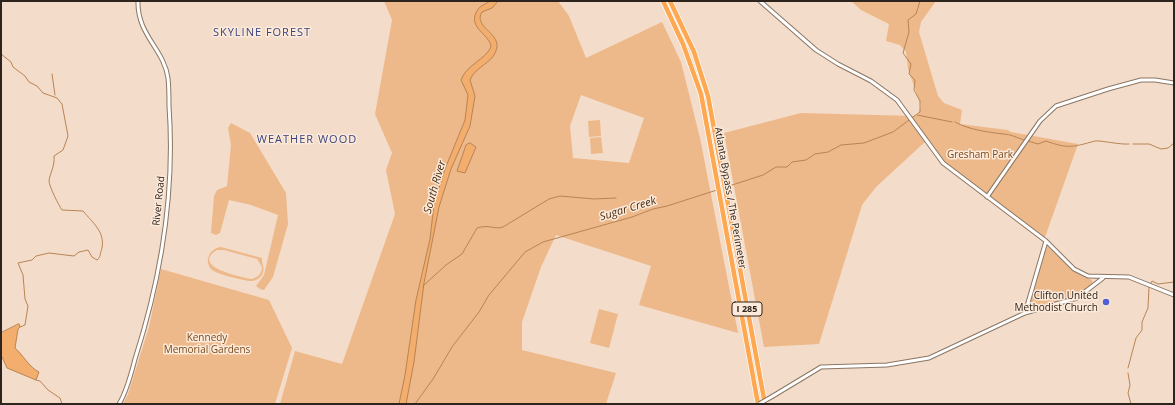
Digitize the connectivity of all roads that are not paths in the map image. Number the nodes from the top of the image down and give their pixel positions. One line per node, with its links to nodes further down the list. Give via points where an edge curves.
1 (138, 1): 11 (street, River Road, via 138,15 142,28 168,77 171,163 165,225 147,319 126,389)
2 (663, 1): 12 (highway, Atlanta Bypass / The Perimeter / I 285, via 692,64 701,94)
3 (670, 1): 13 (highway, Atlanta Bypass / The Perimeter / I 285, via 698,64 708,96)
4 (760, 1): 6 (street, via 821,53 871,81 897,100 943,163)
5 (1174, 83): 6 (street, via 1141,80 1108,88 1056,106 1040,121)
6 (987, 196): 7 (street)
7 (1046, 241): 8 (street, via 1081,274); 10 (street)
8 (1104, 277): 9 (street, via 1129,277); 10 (street, via 1077,298)
9 (1174, 295)
10 (1025, 313): 12 (street, bridge, via 929,358 887,365 821,367)
11 (118, 404)
12 (759, 404)
13 (764, 404)

